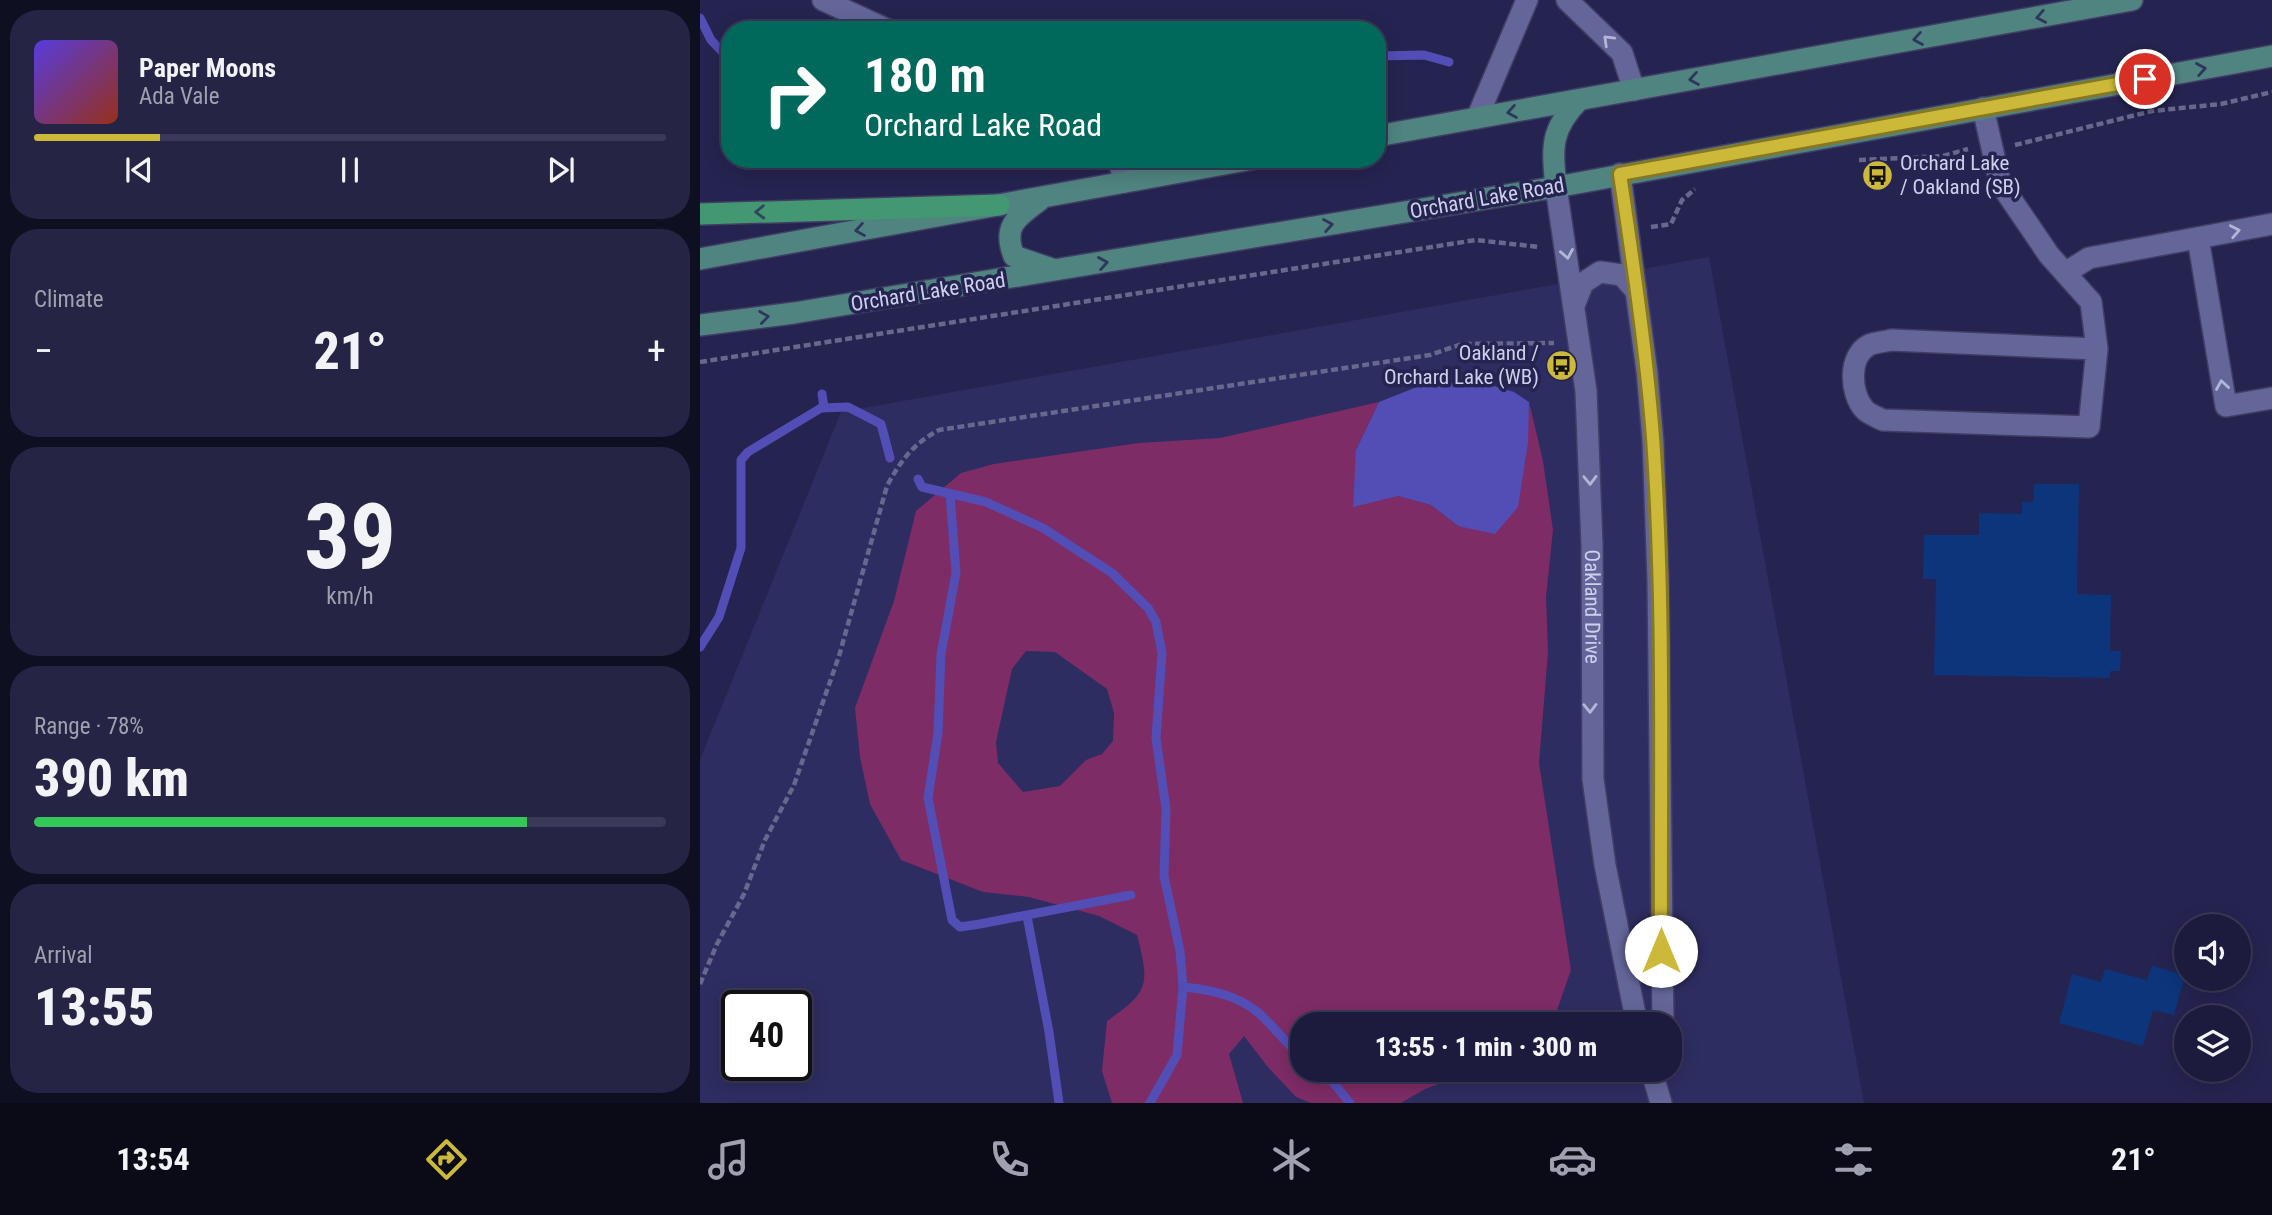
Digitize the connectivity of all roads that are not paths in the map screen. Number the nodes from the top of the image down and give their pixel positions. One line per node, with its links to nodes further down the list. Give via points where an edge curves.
1 (823, 0): 5 (street)
2 (1527, 0): 10 (street)
3 (1567, 0): 7 (street, one-way to 3, via 1622,53)
4 (2132, 0): 7 (main road, one-way to 7)
5 (868, 21)
6 (2272, 56): 9 (main road, Orchard Lake Road, one-way to 6)
7 (1634, 90): 8 (main road)
8 (1579, 100): 10 (main road, one-way to 10); 16 (main road, via 1565,114 1554,136)
9 (1983, 108): 14 (main road, Orchard Lake Road); 24 (street, via 2000,183 2018,214)
10 (1477, 118): 11 (main road)
11 (1386, 134)
12 (1121, 168): 15 (street)
13 (1202, 168): 15 (main road)
14 (1620, 174): 16 (main road, Orchard Lake Road); 25 (street)
15 (1124, 182): 17 (main road)
16 (1556, 187): 23 (main road, Orchard Lake Road, one-way to 16); 26 (street, Oakland Drive, one-way to 26)
17 (1045, 197): 18 (main road); 23 (main road, via 1012,223 1008,241 1014,256)
18 (999, 205): 19 (highway, one-way to 19); 22 (main road, one-way to 22)
19 (700, 214)
20 (2272, 224): 21 (street, one-way to 20)
21 (2198, 238): 24 (street, via 2089,258); 29 (street, one-way to 21, via 2226,406)
22 (700, 259)
23 (1058, 270): 27 (main road, Orchard Lake Road, one-way to 23)
24 (2065, 272): 28 (street, via 2091,302)
25 (1636, 291): 26 (street, via 1622,275 1600,272 1583,282); 31 (street, via 1652,427 1658,580)
26 (1576, 303): 30 (street, Oakland Drive, one-way to 30, via 1590,452 1593,779)
27 (700, 325)
28 (2097, 349): 28 (street, via 2088,427 1883,420 1864,410 1852,371 1868,345 1891,340)
29 (2272, 398)
30 (1635, 1012)
31 (1663, 1012)
32 (1655, 1082): 34 (street)
33 (1668, 1082): 35 (street)
34 (1661, 1103)
35 (1670, 1103)

